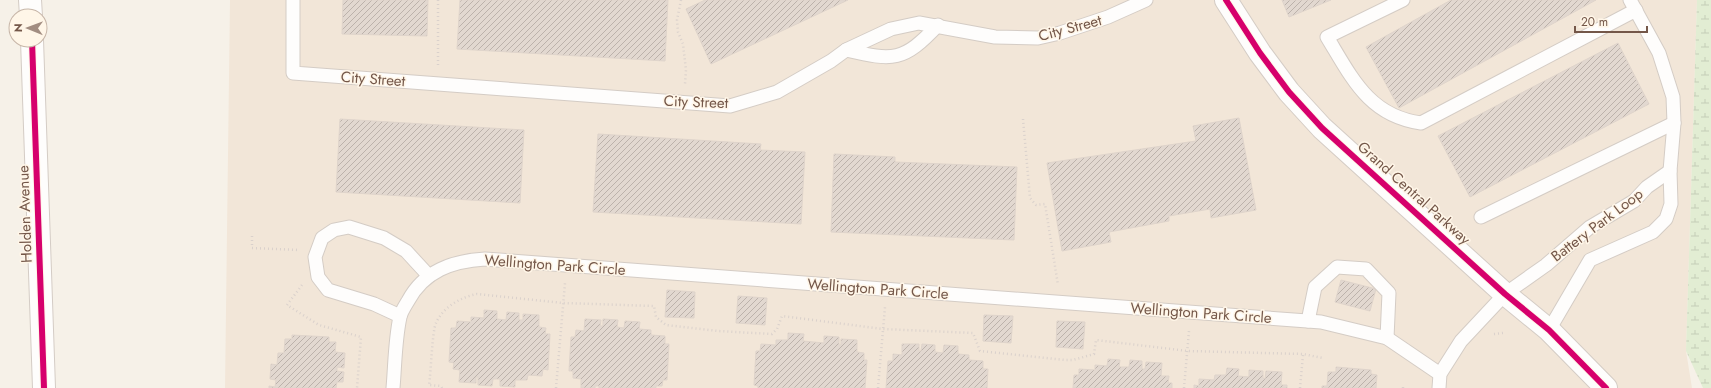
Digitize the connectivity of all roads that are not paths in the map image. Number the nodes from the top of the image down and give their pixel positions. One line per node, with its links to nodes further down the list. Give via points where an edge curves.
1 (293, 0): 8 (lane, City Street, via 293,73 730,106 777,92)
2 (1146, 0): 6 (lane, City Street, via 1060,34 1038,38 995,37)
3 (1226, 0): 13 (street, Grand Central Parkway, via 1269,66 1318,123)
4 (1403, 0): 5 (lane, via 1327,38 1355,83 1383,111 1405,120 1421,122)
5 (1633, 5): 9 (lane, Battery Park Loop, via 1659,53 1673,97)
6 (938, 25): 8 (lane, City Street, via 919,23 891,30); 8 (lane, via 910,52 888,58)
7 (32, 48): 19 (street, Holden Avenue)
8 (846, 50)
9 (1674, 124): 10 (lane, Battery Park Loop); 11 (lane)
10 (1670, 171): 13 (lane, Battery Park Loop, via 1647,187 1634,201 1590,227 1546,265); 16 (lane, Battery Park Loop, via 1671,204 1666,219 1653,232 1590,260)
11 (1481, 216)
12 (428, 276): 14 (lane, Wellington Park Circle, via 413,293); 14 (lane, via 406,251 367,231 349,227 334,230 322,238 315,257 318,277 328,290 374,304); 15 (lane, Wellington Park Circle, via 464,260 485,259)
13 (1505, 294): 16 (street, Grand Central Parkway); 18 (lane, via 1461,341)
14 (400, 316): 20 (lane, Wellington Park Circle)
15 (1308, 321): 17 (lane, Wellington Park Circle); 17 (lane, via 1315,287 1337,267 1366,269 1389,293)
16 (1549, 330): 22 (street, Grand Central Parkway)
17 (1387, 338): 18 (lane, Wellington Park Circle)
18 (1440, 374): 21 (lane)
19 (44, 388)
20 (393, 388)
21 (1440, 388)
22 (1606, 388)

